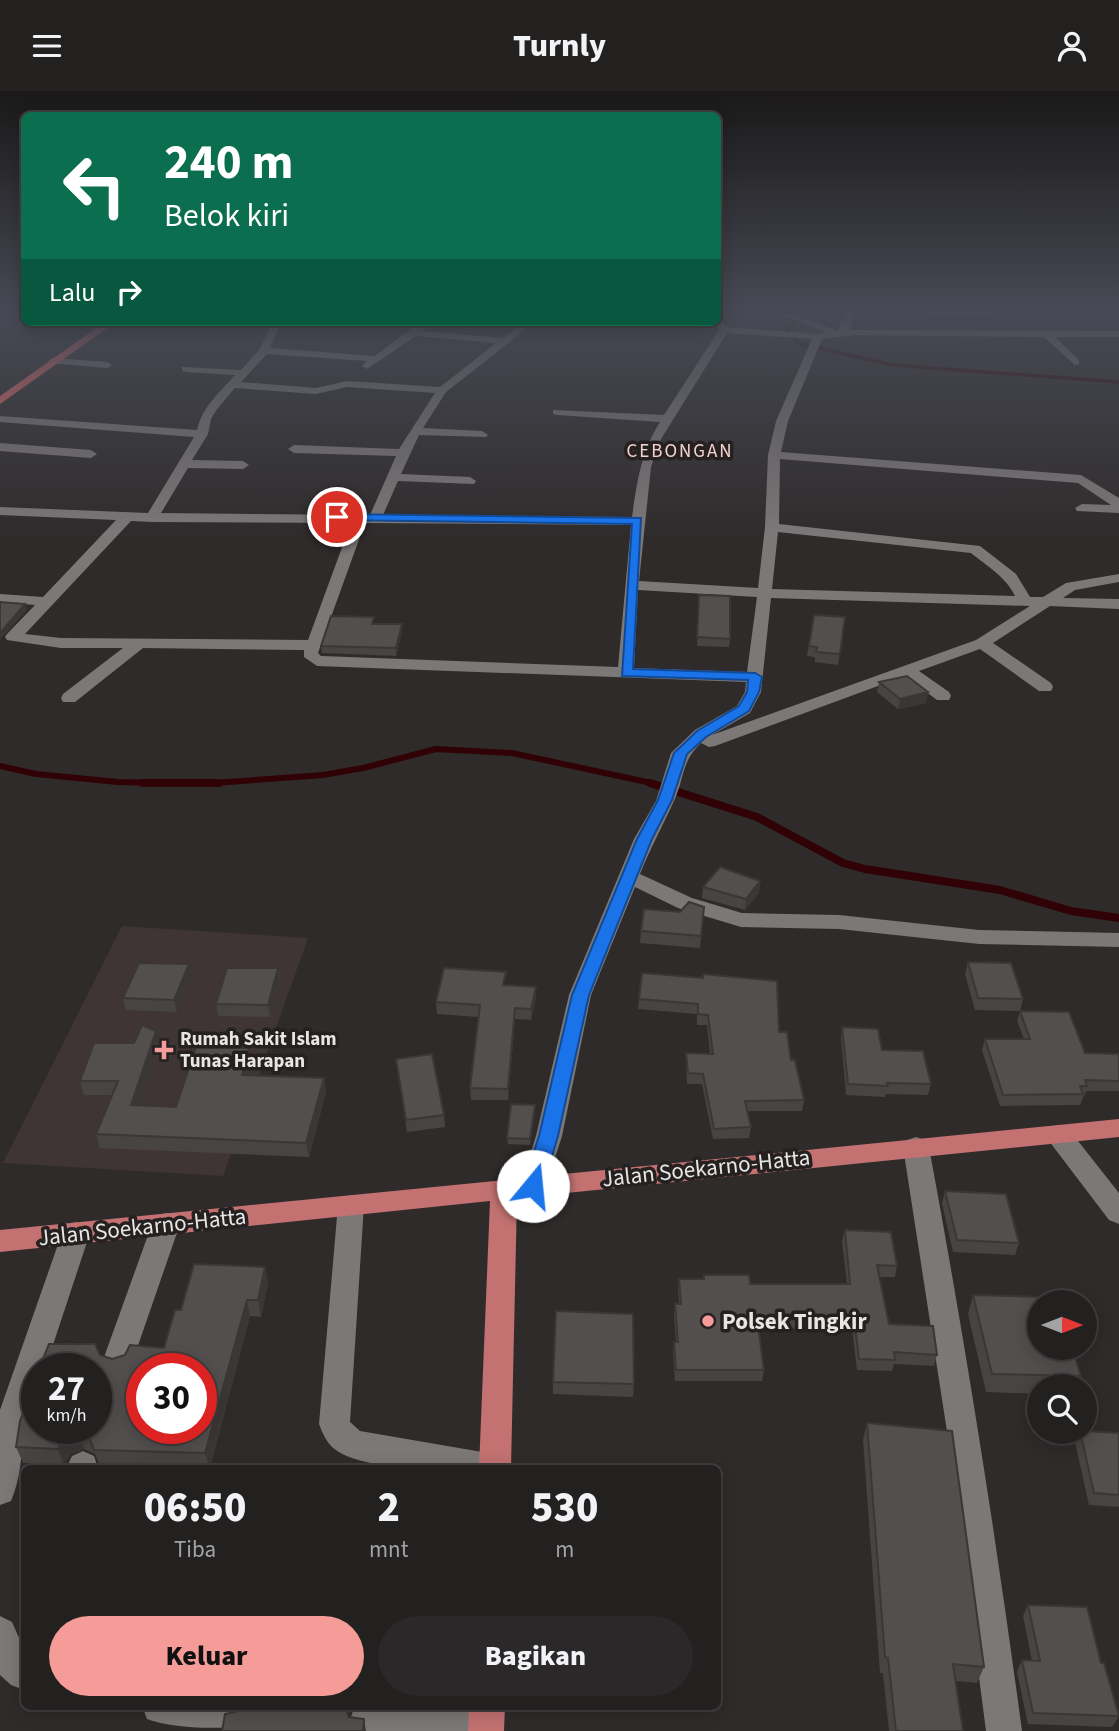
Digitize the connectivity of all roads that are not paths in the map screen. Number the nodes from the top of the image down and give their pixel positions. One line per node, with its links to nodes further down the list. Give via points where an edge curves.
1 (236, 385): 15 (street, via 212,407)
2 (20, 386): 10 (highway)
3 (243, 386): 4 (street, via 316,391)
4 (340, 386)
5 (371, 386): 9 (street)
6 (448, 386): 9 (street)
7 (685, 386): 13 (street)
8 (797, 386): 21 (street)
9 (442, 390): 14 (street)
10 (0, 401)
11 (557, 412): 13 (street)
12 (0, 419): 15 (street)
13 (666, 419): 34 (street, via 645,467)
14 (416, 431): 16 (street); 19 (street)
15 (202, 434): 22 (street)
16 (482, 435)
17 (0, 447): 20 (street)
18 (294, 449): 19 (street)
19 (404, 453): 24 (street)
20 (91, 454)
21 (774, 455): 26 (street, via 1081,479); 35 (street)
22 (182, 464): 23 (street); 32 (street)
23 (243, 465)
24 (393, 477): 25 (street); 33 (street)
25 (470, 481)
26 (1092, 484): 27 (street); 28 (street)
27 (1119, 486)
28 (1119, 507): 29 (street)
29 (1082, 508)
30 (0, 511): 31 (street)
31 (127, 517): 32 (street); 41 (street)
32 (152, 518): 33 (street)
33 (368, 518): 34 (street); 47 (street)
34 (638, 521): 37 (street)
35 (772, 527): 38 (street); 40 (street, via 975,549 1016,579)
36 (1119, 578): 42 (street, via 1071,586)
37 (631, 585): 38 (street); 50 (street)
38 (765, 593): 40 (street); 51 (street)
39 (0, 598): 41 (street)
40 (1025, 601): 42 (street)
41 (46, 602): 44 (street)
42 (1049, 602): 43 (street); 45 (street)
43 (1119, 604)
44 (13, 637): 46 (street); 48 (street)
45 (982, 643): 49 (street); 52 (street)
46 (139, 644): 47 (street); 54 (street)
47 (312, 645): 50 (street, via 310,654 317,661)
48 (0, 650)
49 (907, 670): 53 (street); 55 (street)
50 (626, 673): 51 (street)
51 (755, 677): 55 (street, via 744,709 701,734)
52 (1045, 687)
53 (943, 696)
54 (69, 698)
55 (680, 753): 56 (street)
56 (631, 877): 57 (street, via 685,903 741,920 839,922 979,937); 61 (street, via 580,995 549,1136)
57 (1119, 940)
58 (1119, 1128): 59 (main road, Jalan Soekarno-Hatta)
59 (1058, 1134): 60 (main road, Jalan Soekarno-Hatta); 64 (street)
60 (916, 1147): 61 (main road, Jalan Soekarno-Hatta); 78 (street, via 952,1349)
61 (533, 1186): 62 (main road, Jalan Soekarno-Hatta)
62 (504, 1191): 63 (main road, Jalan Soekarno-Hatta); 70 (main road)
63 (351, 1205): 65 (main road, Jalan Soekarno-Hatta); 69 (street, via 337,1431 358,1445)
64 (1119, 1213)
65 (166, 1224): 66 (main road, Jalan Soekarno-Hatta); 68 (street)
66 (76, 1233): 67 (main road, Jalan Soekarno-Hatta); 71 (street, via 10,1426)
67 (0, 1241)
68 (118, 1360)
69 (471, 1465)
70 (495, 1465)
71 (0, 1490)
72 (0, 1634): 73 (street, via 7,1657)
73 (21, 1669)
74 (218, 1710): 75 (street)
75 (233, 1711)
76 (368, 1719): 77 (street)
77 (486, 1720)
78 (1004, 1731)

